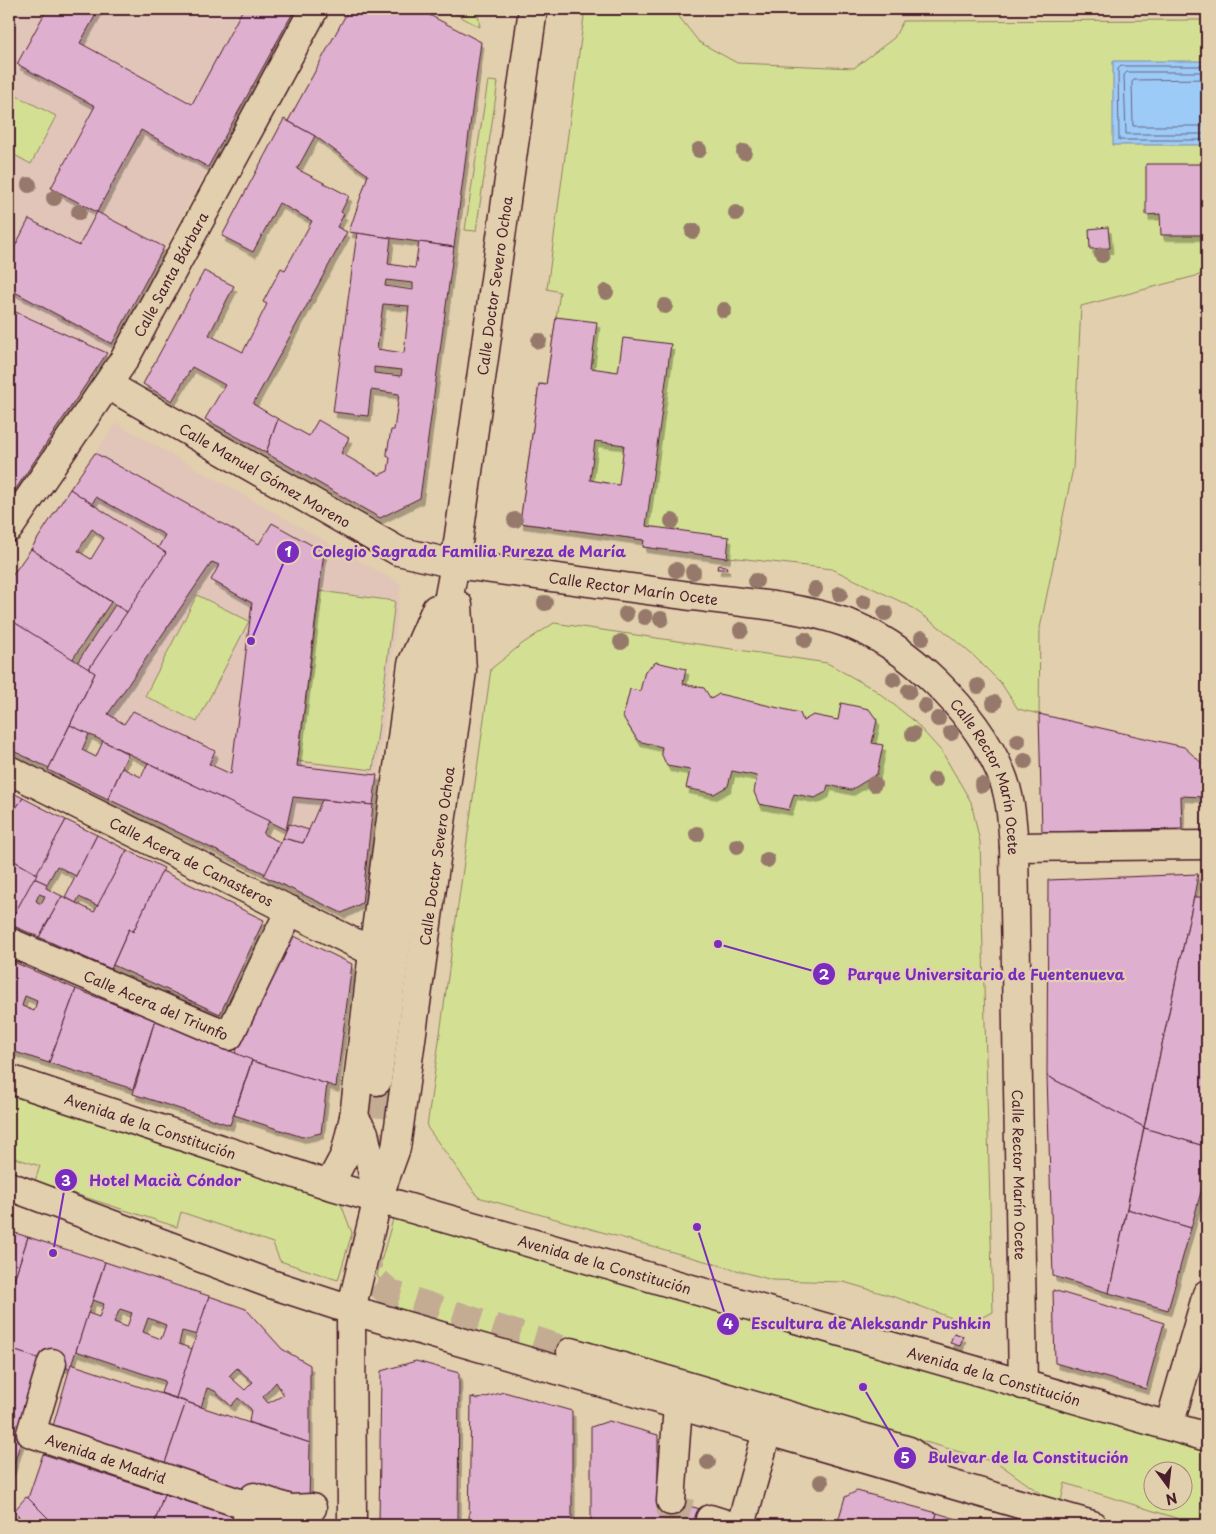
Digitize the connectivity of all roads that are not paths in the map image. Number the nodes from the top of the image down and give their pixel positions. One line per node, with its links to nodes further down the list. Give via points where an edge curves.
1 (314, 9): 3 (main road, Calle Santa Bárbara)
2 (533, 9): 5 (main road, Calle Doctor Severo Ochoa)
3 (108, 385): 4 (main road, Calle Santa Bárbara); 5 (main road, Calle Manuel Gómez Moreno, via 398,551)
4 (9, 528)
5 (455, 564): 8 (main road, Calle Rector Marín Ocete, via 779,608 823,616 866,632 888,644 924,672 958,706 988,745 1002,775 1010,807); 11 (main road, Calle Doctor Severo Ochoa, via 412,664); 13 (main road, Calle Doctor Severo Ochoa, via 436,666); 15 (main road, Calle Doctor Severo Ochoa, via 462,671)
6 (9, 770): 9 (main road, Calle Acera de Canasteros)
7 (1207, 845): 8 (main road)
8 (1014, 847): 24 (main road, Calle Rector Marín Ocete)
9 (290, 910): 10 (main road, Calle Acera del Triunfo, via 229,1036); 11 (main road, Calle Acera de Canasteros)
10 (9, 942)
11 (373, 952): 14 (main road, Calle Doctor Severo Ochoa)
12 (9, 1079): 16 (main road, Avenida de la Constitución)
13 (376, 1081)
14 (354, 1117): 16 (main road, Calle Doctor Severo Ochoa, via 345,1155); 18 (main road, via 364,1132)
15 (396, 1148): 18 (main road, Calle Doctor Severo Ochoa); 19 (main road, Calle Doctor Severo Ochoa)
16 (329, 1185): 18 (main road, Avenida de la Constitución)
17 (9, 1186): 21 (main road, via 271,1284)
18 (378, 1198): 19 (main road, Avenida de la Constitución); 21 (main road)
19 (410, 1207): 24 (main road, Avenida de la Constitución)
20 (1207, 1294): 26 (main road)
21 (351, 1310): 25 (main road); 33 (main road)
22 (571, 1352): 29 (main road, via 909,1451)
23 (52, 1363): 32 (main road, Avenida de Madrid, via 31,1433)
24 (1023, 1385): 26 (main road, Avenida de la Constitución)
25 (678, 1405): 27 (main road); 30 (main road)
26 (1169, 1426): 28 (main road, Avenida de la Constitución)
27 (773, 1433): 29 (main road); 34 (main road); 35 (main road)
28 (1207, 1437)
29 (942, 1482): 36 (main road)
30 (671, 1501)
31 (312, 1508): 32 (main road, Avenida de Madrid, via 290,1509 254,1497)
32 (258, 1516)
33 (353, 1524)
34 (741, 1525)
35 (753, 1525)
36 (1092, 1525)

